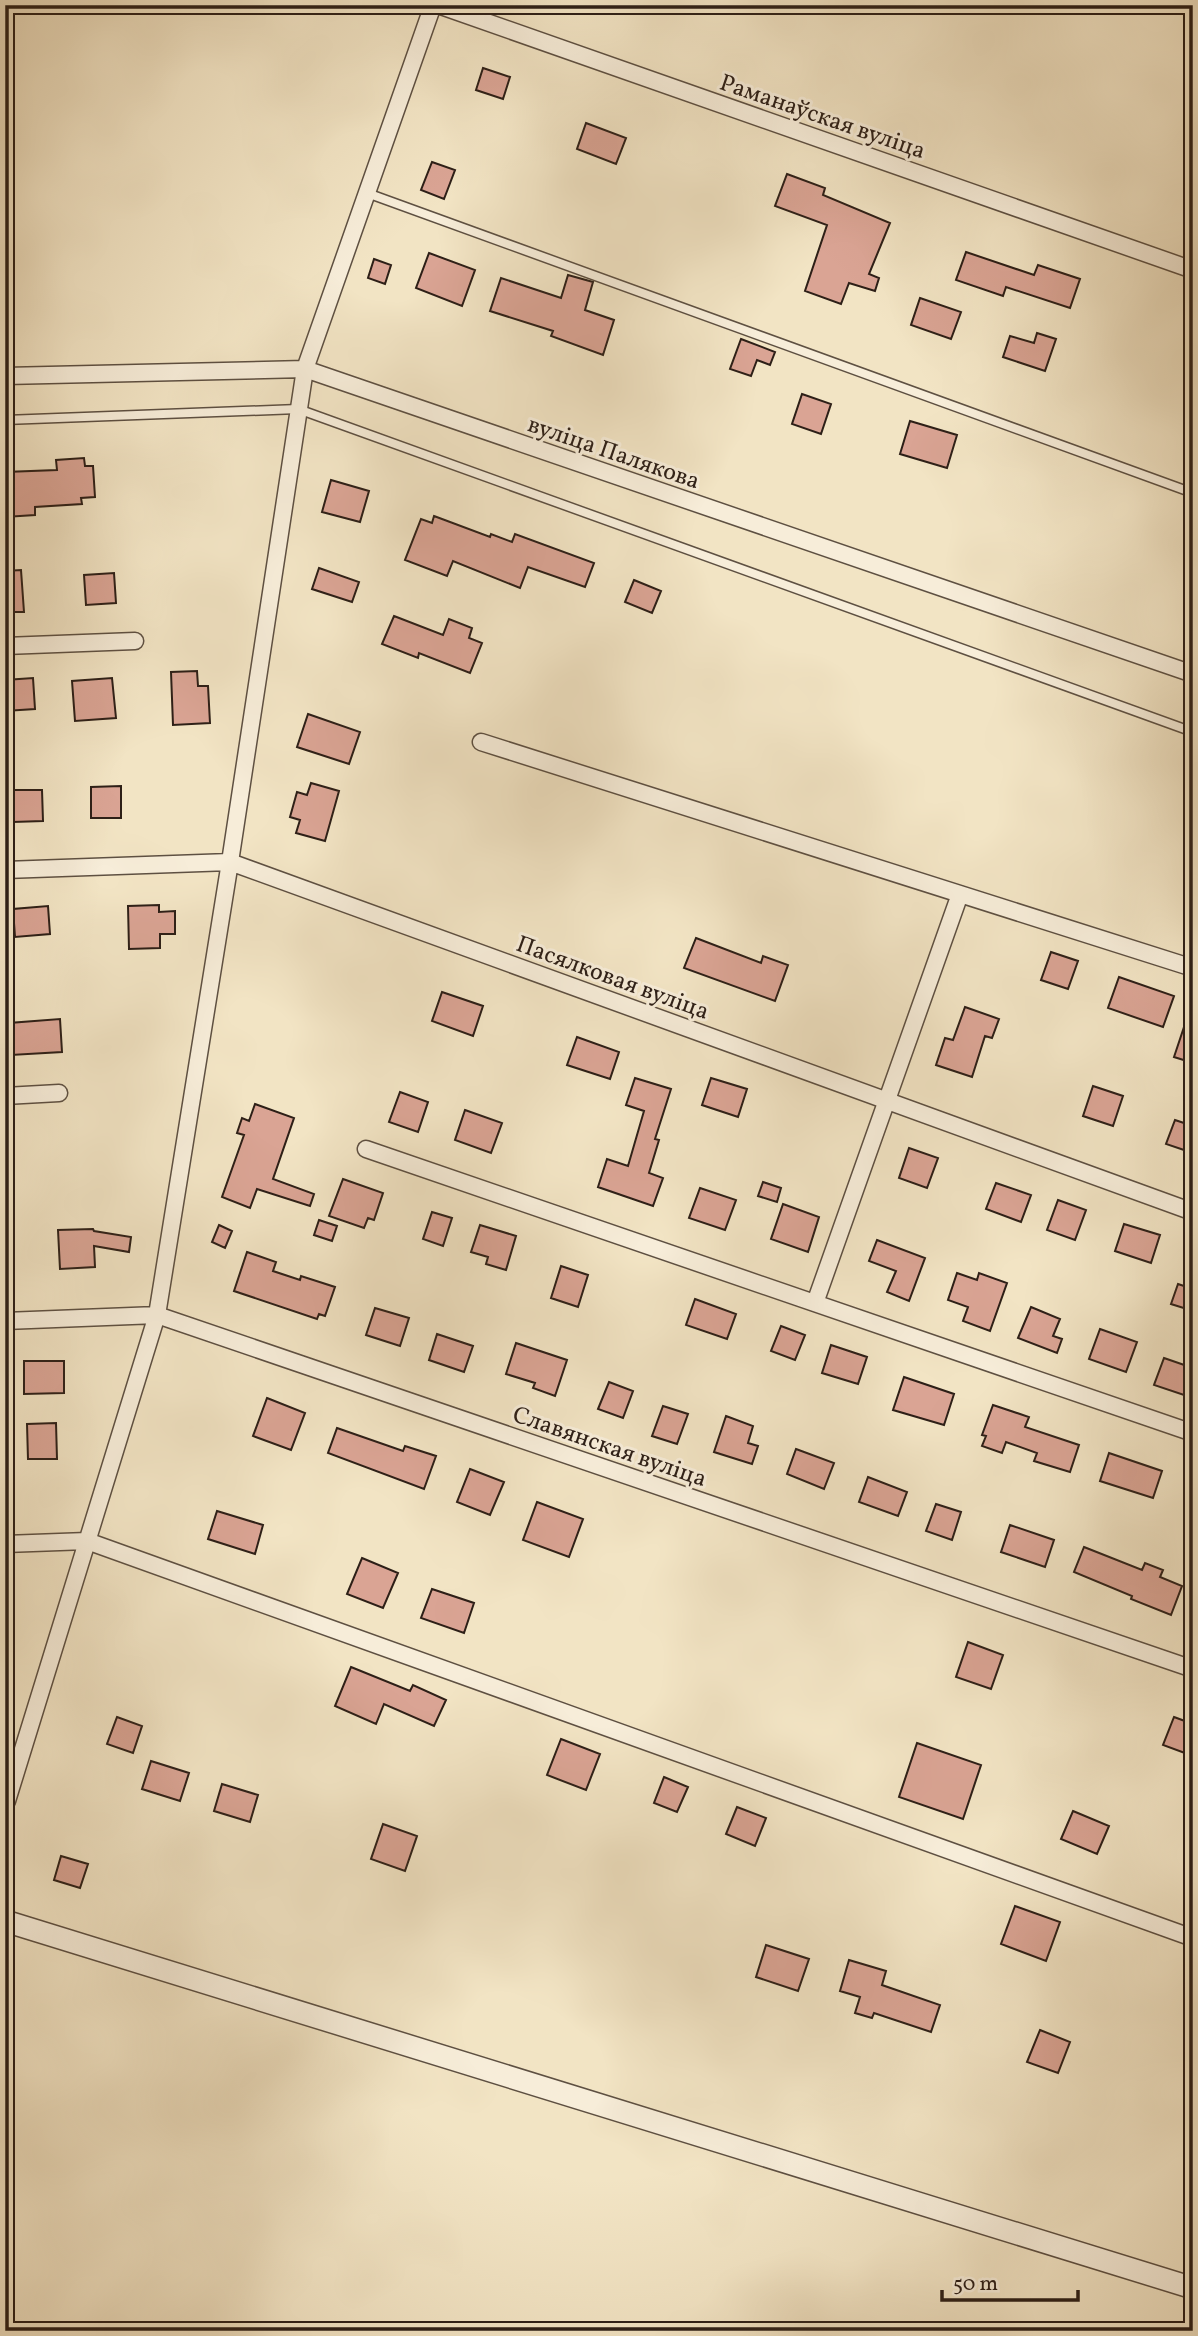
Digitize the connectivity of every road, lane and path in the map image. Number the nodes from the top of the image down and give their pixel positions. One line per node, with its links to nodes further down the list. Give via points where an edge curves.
1 (436, 5): 2 (street); 3 (street, Раманаўская вуліца)
2 (367, 193): 4 (street); 8 (lane)
3 (1193, 270)
4 (305, 369): 5 (street, вуліца Палякова); 6 (street); 11 (street, вуліца Палякова)
5 (5, 376)
6 (298, 408): 7 (lane); 12 (lane); 14 (street)
7 (5, 421)
8 (1193, 493)
9 (135, 641): 10 (street)
10 (5, 646)
11 (1193, 674)
12 (1193, 732)
13 (481, 742): 16 (street)
14 (230, 862): 15 (street, Пасялковая вуліца); 20 (street, Пасялковая вуліца); 24 (street)
15 (5, 870)
16 (960, 894): 17 (street); 20 (street)
17 (1193, 968)
18 (59, 1093): 19 (street)
19 (5, 1096)
20 (886, 1100): 22 (street, Пасялковая вуліца); 23 (street)
21 (366, 1149): 23 (street)
22 (1193, 1212)
23 (816, 1303): 26 (street)
24 (157, 1315): 25 (street, Славянская вуліца); 27 (street); 29 (street, Славянская вуліца)
25 (5, 1321)
26 (1193, 1433)
27 (87, 1541): 28 (street); 30 (street); 32 (street)
28 (5, 1544)
29 (1193, 1669)
30 (5, 1800)
31 (5, 1921): 33 (street)
32 (1193, 1938)
33 (1193, 2288)

